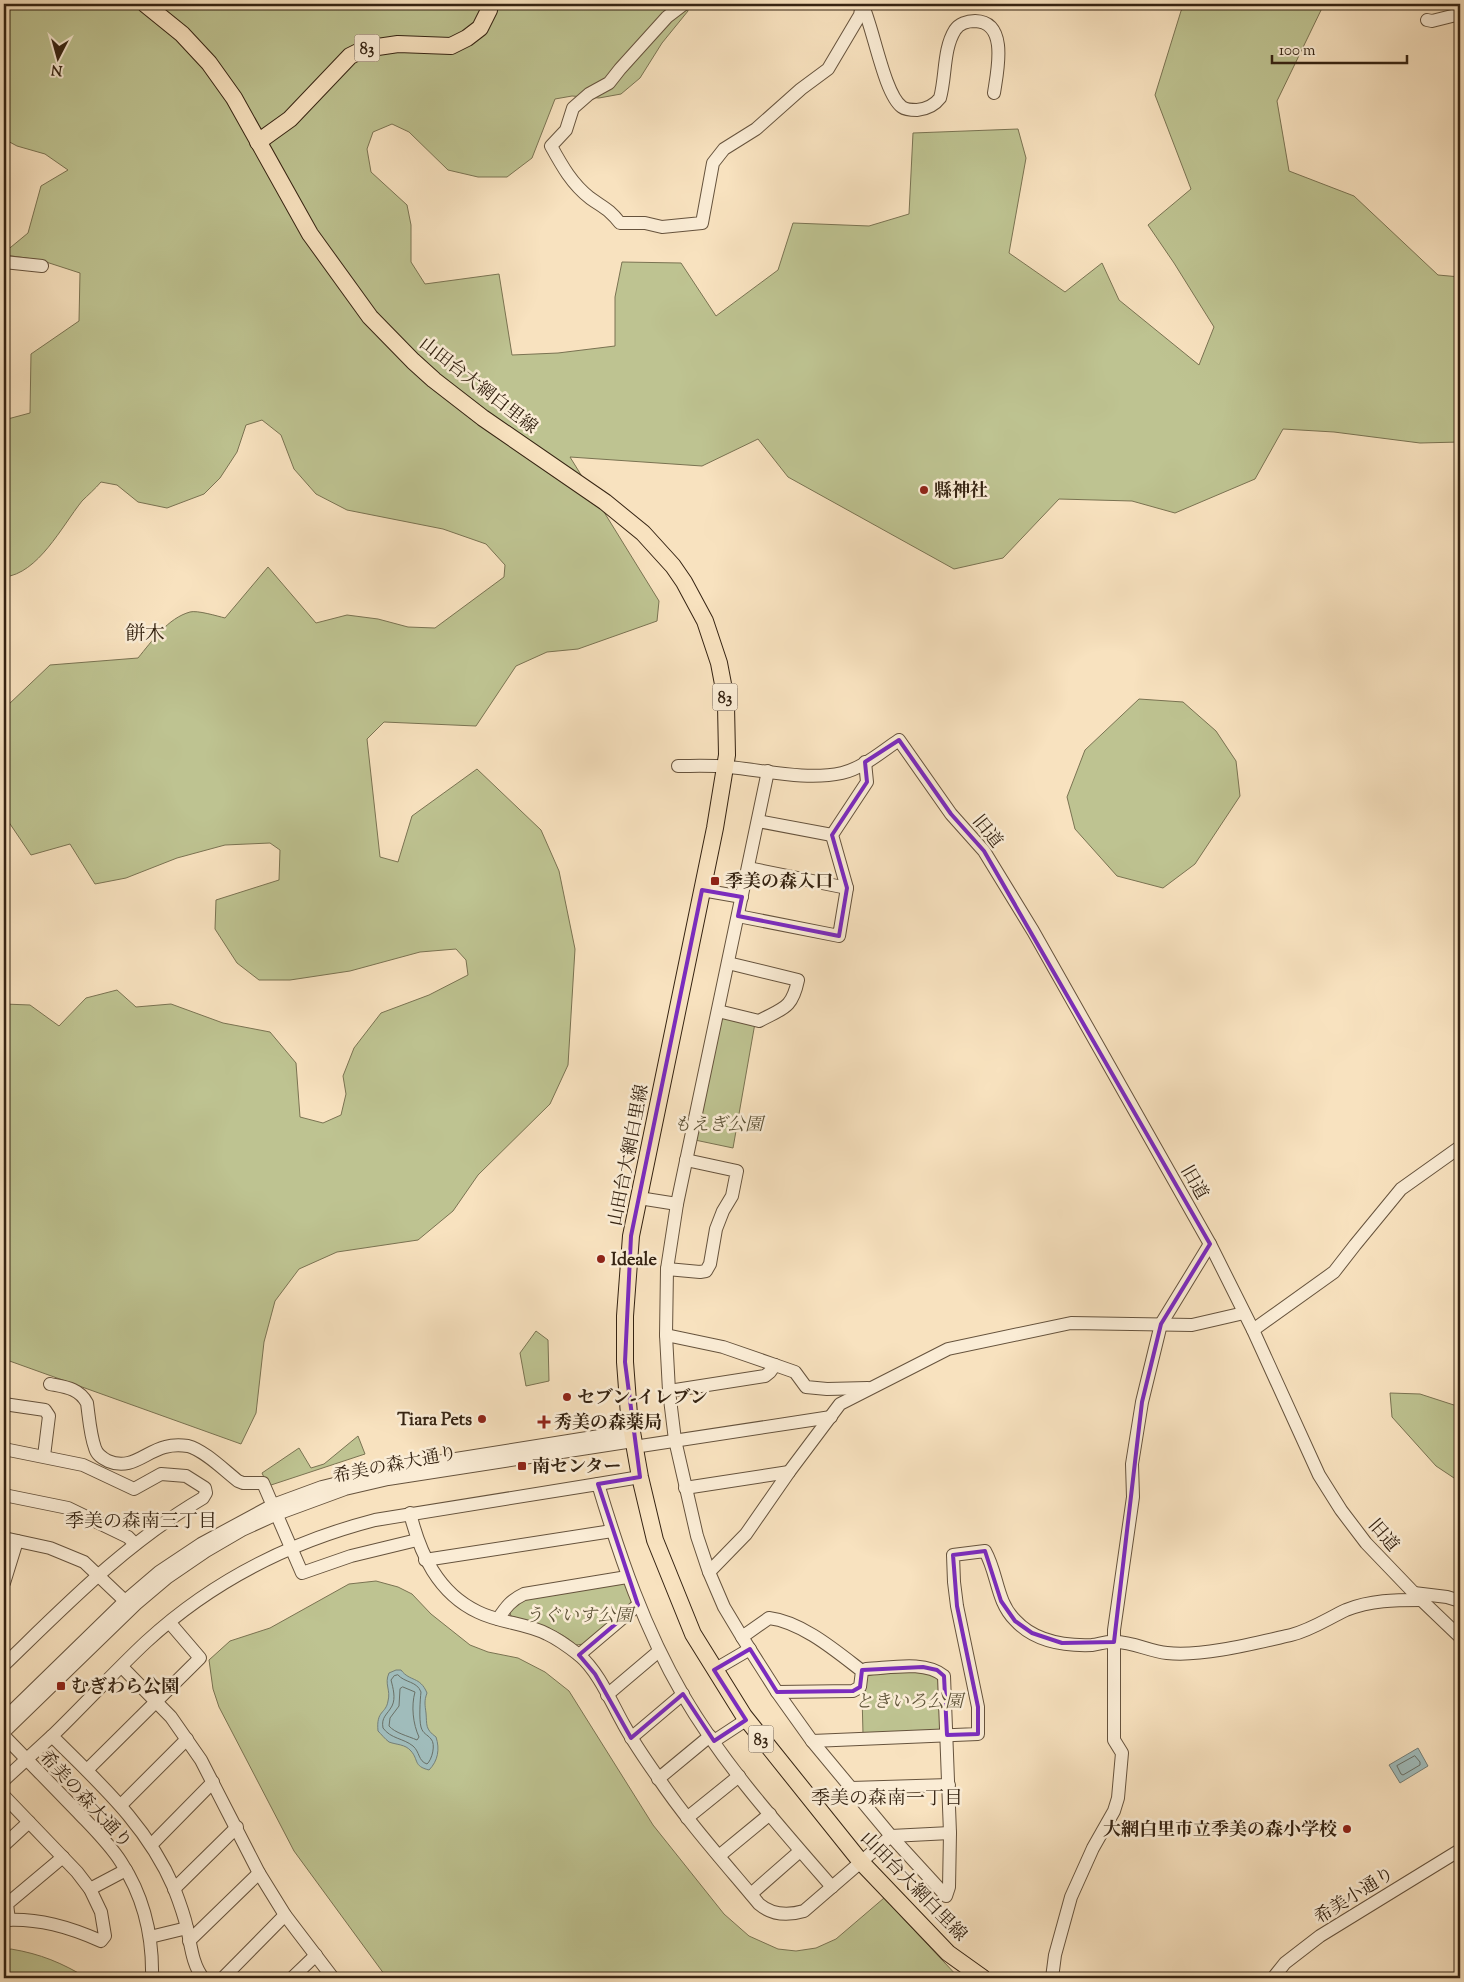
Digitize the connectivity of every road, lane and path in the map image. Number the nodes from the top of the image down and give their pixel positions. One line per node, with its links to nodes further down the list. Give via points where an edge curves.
1 (146, 4): 8 (main road, 83, via 182,34 209,63 234,98)
2 (490, 4): 8 (main road, 83, via 480,28 451,46 398,44 364,49 350,56 290,119)
3 (684, 4): 4 (street, via 667,17 609,83 573,108 566,130 551,146 566,175 620,223 662,227 702,223 713,163 724,149 756,129 801,88 828,69 860,15)
4 (862, 4): 7 (street, via 892,93 901,106 907,109 929,108 940,98 951,38 956,28 965,22 983,23 992,28 997,39 999,52)
5 (1460, 14): 6 (street)
6 (1427, 20)
7 (994, 93)
8 (258, 142): 13 (main road, 山田台大網白里線 / 83, via 310,234 355,298 389,338 434,380 483,418 624,517 673,566 705,621 719,663 726,705)
9 (4, 262): 10 (street)
10 (42, 266)
11 (865, 762): 14 (street, via 844,772 826,775); 16 (street, via 867,782); 28 (street, 旧道, via 898,740 951,814 984,851 1033,931)
12 (678, 766): 13 (street)
13 (725, 766): 14 (street); 19 (main road, 山田台大網白里線 / 83)
14 (768, 771): 15 (street)
15 (758, 821): 16 (street); 17 (street)
16 (832, 835): 18 (street)
17 (748, 868): 18 (street); 20 (street)
18 (847, 888): 21 (street, via 839,936)
19 (702, 890): 20 (street); 26 (main road, 山田台大網白里線 / 83)
20 (742, 897): 21 (street)
21 (738, 916): 22 (street)
22 (728, 963): 23 (street); 23 (street, via 798,980 795,997 785,1007 759,1021)
23 (718, 1010): 25 (street)
24 (1459, 1151): 32 (street, via 1401,1188 1334,1272)
25 (686, 1160): 27 (street); 29 (street, via 737,1171 732,1196 716,1229 706,1271)
26 (639, 1198): 27 (street); 40 (main road, 山田台大網白里線 / 83, via 625,1316 625,1373)
27 (677, 1204): 29 (street)
28 (1210, 1244): 30 (street, 旧道); 31 (street)
29 (667, 1269): 33 (street)
30 (1244, 1313): 31 (street, via 1192,1325); 32 (street, 旧道)
31 (1160, 1324): 37 (street, via 1071,1323 972,1343 948,1349 871,1388); 70 (street, via 1132,1464 1133,1497)
32 (1253, 1330): 62 (street, 旧道, via 1319,1475 1366,1543)
33 (666, 1336): 34 (street, via 723,1346); 36 (street)
34 (776, 1364): 36 (street, via 765,1376); 37 (street, via 795,1372 806,1387)
35 (50, 1384): 49 (street, via 74,1389 84,1396 95,1448 100,1457 124,1464 140,1460 164,1447 188,1446 238,1481 263,1483)
36 (669, 1391): 41 (street)
37 (847, 1394): 39 (street)
38 (4, 1404): 43 (street, via 45,1410 49,1416)
39 (831, 1417): 41 (street, 希美の森大通り); 44 (street)
40 (633, 1440): 41 (street, 希美の森大通り); 45 (main road, 山田台大網白里線 / 83); 49 (street, 希美の森大通り, via 458,1464 388,1479)
41 (675, 1440): 47 (street)
42 (4, 1449): 43 (street)
43 (44, 1456): 55 (street, via 83,1466 134,1489 161,1474 186,1476 205,1488 203,1498)
44 (789, 1472): 47 (street); 58 (street, via 746,1534)
45 (640, 1477): 46 (street); 76 (main road, 山田台大網白里線 / 83, via 655,1540 693,1634)
46 (598, 1484): 50 (street); 51 (street)
47 (686, 1488): 58 (street, via 696,1536)
48 (4, 1495): 55 (street, via 68,1508 128,1537)
49 (275, 1510): 56 (street); 63 (street, 希美の森大通り, via 201,1544 159,1572); 84 (street, 希美の森大通り, via 168,1577 136,1604)
50 (410, 1513): 53 (street); 56 (street, via 347,1527)
51 (612, 1531): 57 (street); 60 (street)
52 (4, 1538): 54 (street)
53 (417, 1540): 56 (street, via 351,1556 302,1573); 57 (street)
54 (17, 1541): 59 (street, via 50,1548 84,1562); 61 (street)
55 (135, 1544): 59 (street)
56 (290, 1548): 67 (street, via 228,1580)
57 (425, 1560): 66 (street, via 438,1580 462,1603)
58 (709, 1572): 68 (street)
59 (98, 1574): 63 (street); 74 (street)
60 (627, 1577): 65 (street); 66 (street, via 524,1594 508,1604)
61 (4, 1583)
62 (1417, 1597): 64 (street, via 1447,1597); 69 (street, 旧道); 70 (street, via 1363,1604 1309,1630 1216,1650 1168,1653)
63 (125, 1601): 82 (street, 希美の森大通り)
64 (1460, 1601)
65 (638, 1605): 72 (street); 73 (street)
66 (498, 1619): 73 (street, via 546,1633)
67 (170, 1623): 75 (street); 81 (street, via 200,1658)
68 (742, 1637): 71 (street); 77 (street, via 769,1618 783,1620 802,1628)
69 (1460, 1637)
70 (1114, 1642): 85 (street, via 1092,1645 1062,1643 1032,1633 1015,1621 1001,1601 991,1561 985,1552 954,1555 957,1606 978,1707 978,1734); 132 (street, via 1114,1740 1122,1753 1118,1798 1071,1897 1054,1955)
71 (750, 1649): 76 (street); 78 (street)
72 (659, 1651): 79 (street); 80 (street)
73 (579, 1655): 80 (street)
74 (4, 1665)
75 (122, 1668): 81 (street); 86 (street)
76 (714, 1670): 83 (main road, 山田台大網白里線 / 83)
77 (862, 1671): 78 (street, via 860,1687 853,1691); 85 (street, via 923,1667 938,1670 944,1676)
78 (777, 1692): 90 (street)
79 (683, 1694): 87 (street); 89 (street)
80 (607, 1695): 87 (street)
81 (156, 1702): 88 (street); 92 (street)
82 (4, 1719)
83 (746, 1720): 89 (street); 113 (main road, 山田台大網白里線 / 83)
84 (4, 1734): 91 (street, 希美の森大通り)
85 (947, 1735): 90 (street); 97 (street)
86 (52, 1736): 91 (street); 92 (street)
87 (631, 1738): 94 (street)
88 (187, 1739): 96 (street); 100 (street)
89 (712, 1739): 93 (street); 94 (street)
90 (812, 1741): 98 (street)
91 (26, 1760): 95 (street); 114 (street, 希美の森大通り, via 100,1836)
92 (87, 1770): 100 (street)
93 (739, 1776): 101 (street); 102 (street)
94 (658, 1779): 102 (street)
95 (4, 1780)
96 (214, 1782): 104 (street); 107 (street)
97 (949, 1785): 98 (street); 105 (street)
98 (851, 1788): 106 (street)
99 (4, 1796): 103 (street)
100 (121, 1805): 107 (street)
101 (770, 1814): 110 (street); 111 (street)
102 (687, 1818): 111 (street)
103 (29, 1822): 108 (street); 112 (street)
104 (237, 1827): 115 (street); 118 (street)
105 (950, 1833): 106 (street); 106 (street, via 946,1896)
106 (891, 1836): 113 (street)
107 (152, 1844): 118 (street)
108 (4, 1845)
109 (1460, 1850): 133 (street, 希美小通り, via 1320,1936 1285,1963)
110 (800, 1851): 116 (street); 119 (street)
111 (719, 1856): 119 (street)
112 (63, 1857): 117 (street); 121 (street, via 7,1904)
113 (861, 1862): 116 (street); 131 (main road, 山田台大網白里線 / 83, via 948,1953)
114 (126, 1870): 117 (street); 123 (street, 希美の森大通り, via 142,1904)
115 (260, 1873): 120 (street); 124 (street)
116 (832, 1888): 119 (street, via 804,1911 786,1915 765,1909)
117 (90, 1889): 121 (street, via 104,1924 105,1936 101,1941 51,1923)
118 (174, 1889): 122 (street)
119 (751, 1894)
120 (285, 1915): 125 (street); 128 (street)
121 (6, 1920)
122 (187, 1928): 123 (street); 124 (street)
123 (150, 1937): 126 (street, 希美の森大通り)
124 (189, 1941): 127 (street, via 196,1969)
125 (316, 1955): 129 (street); 130 (street)
126 (152, 1978)
127 (203, 1978)
128 (223, 1978)
129 (292, 1978)
130 (333, 1978)
131 (983, 1978)
132 (1052, 1978)
133 (1273, 1978)

